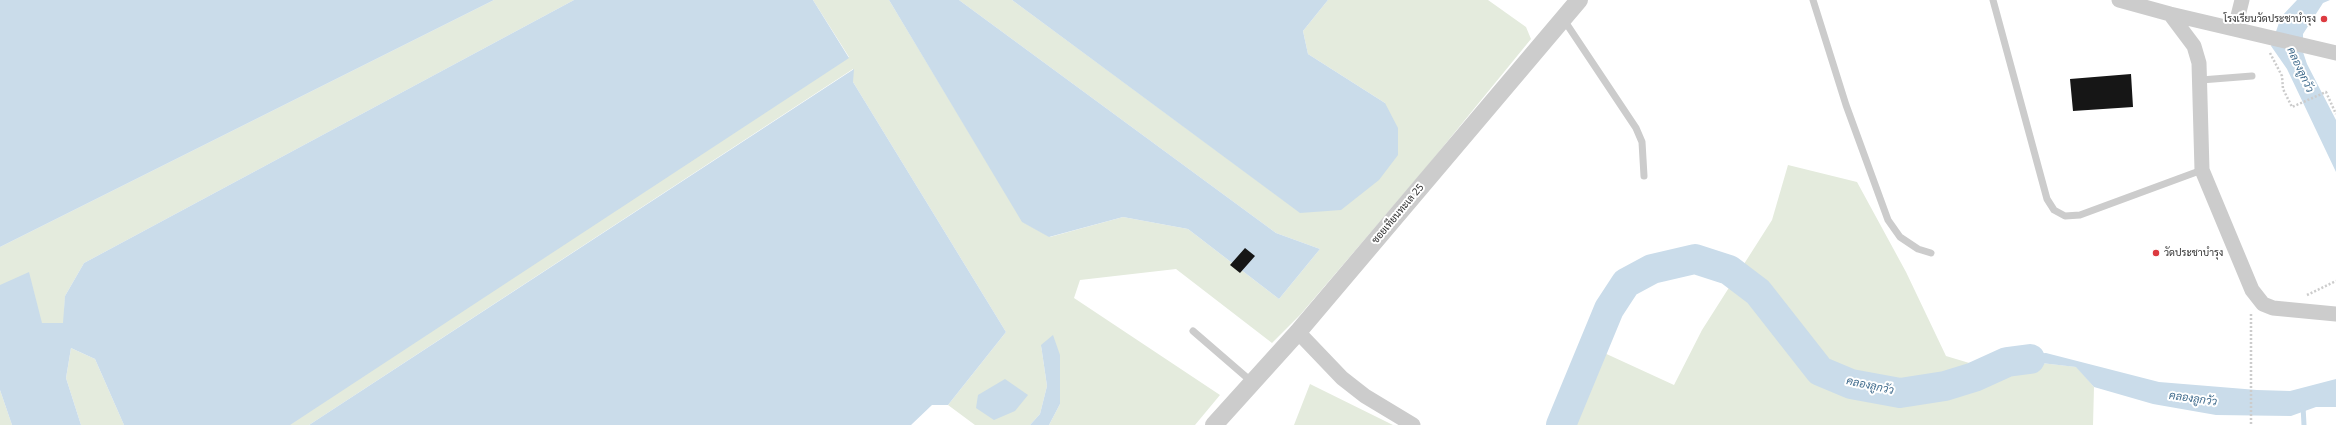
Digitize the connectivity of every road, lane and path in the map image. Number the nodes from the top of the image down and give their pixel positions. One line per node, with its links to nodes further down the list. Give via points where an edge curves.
1 (1579, 0): 7 (street, ซอยเทียนทะเล 25)
2 (1813, 0): 16 (lane, via 1846,105 1888,220 1900,237 1918,249)
3 (1993, 0): 14 (lane, via 2047,199 2054,210 2065,216 2080,215)
4 (2119, 0): 6 (street)
5 (2242, 0): 8 (street)
6 (2170, 14): 8 (street); 12 (street, via 2194,46)
7 (1562, 18): 15 (lane, via 1636,128 1642,142); 20 (street, ซอยเทียนทะเล 25)
8 (2235, 28): 9 (street)
9 (2265, 35): 10 (street); 13 (path, via 2282,76 2283,89 2292,107 2326,92)
10 (2335, 52)
11 (2252, 76): 12 (lane)
12 (2201, 80): 14 (street)
13 (2336, 114)
14 (2202, 170): 17 (street)
15 (1644, 176)
16 (1931, 253)
17 (2252, 290): 18 (street, via 2263,304 2273,308); 24 (path)
18 (2332, 314)
19 (1193, 331): 21 (lane)
20 (1294, 336): 21 (street, ซอยเทียนทะเล 25); 23 (street, via 1365,396)
21 (1252, 382): 22 (street, ซอยเทียนทะเล 25)
22 (1214, 425)
23 (1412, 425)
24 (2251, 425)

